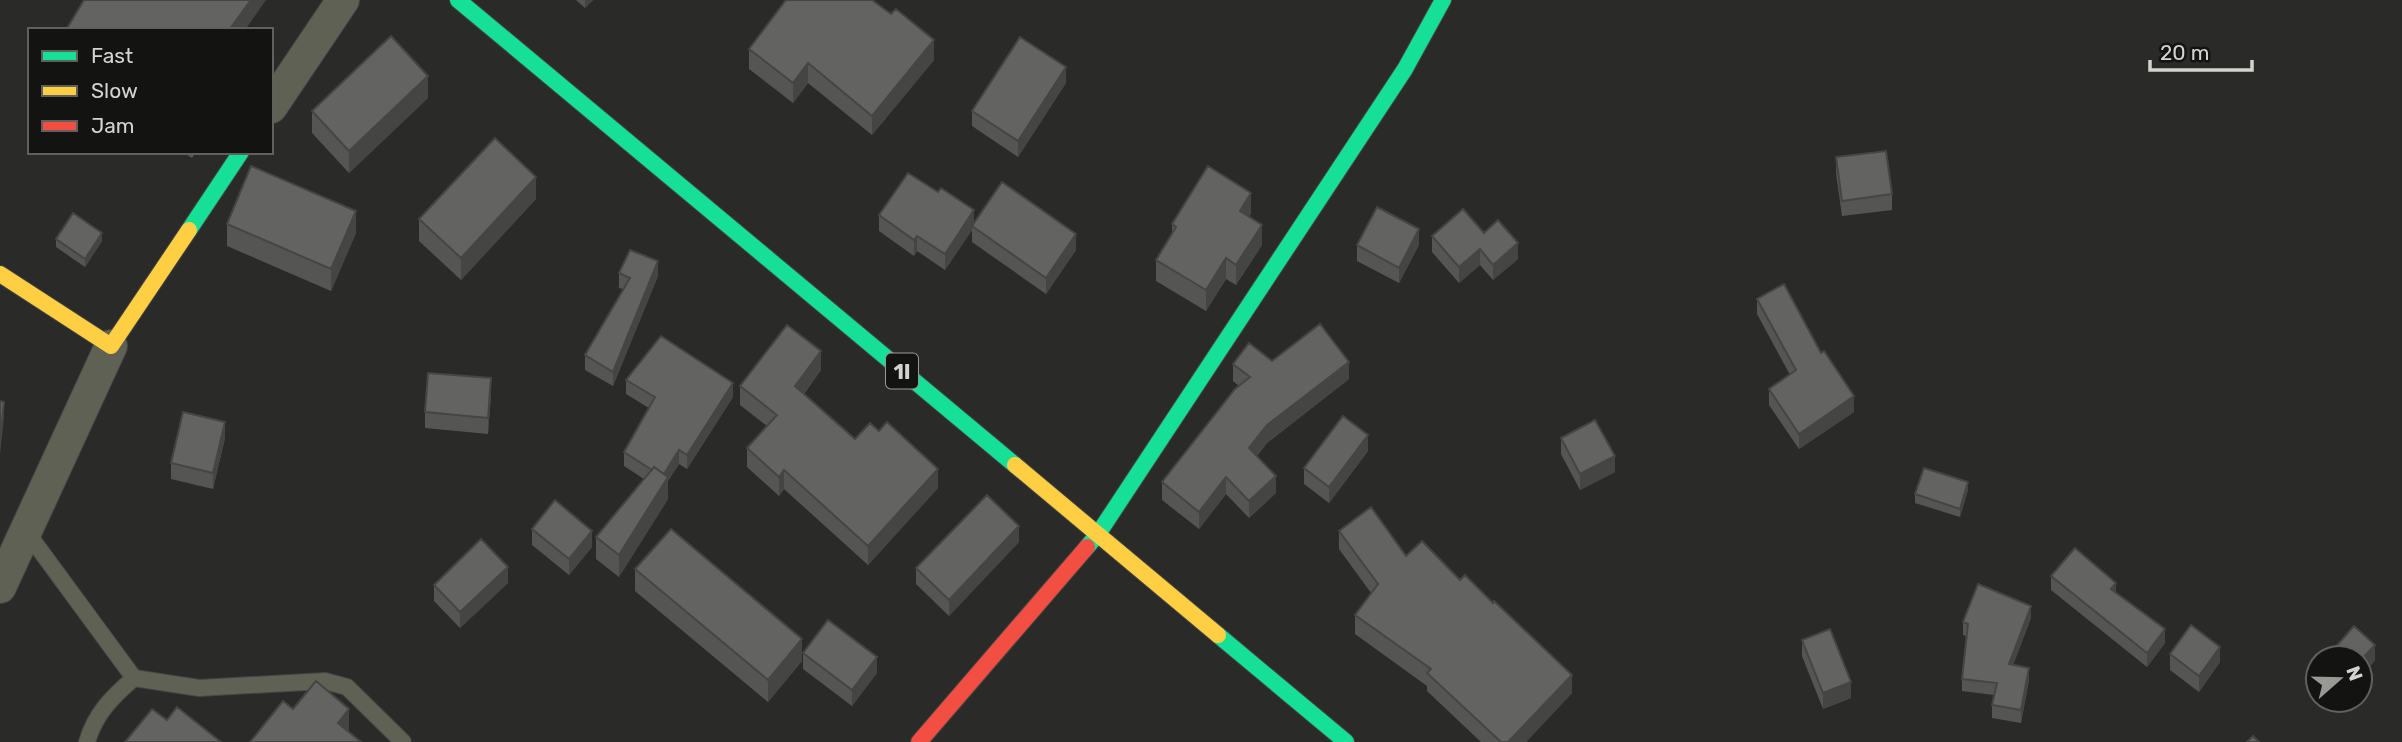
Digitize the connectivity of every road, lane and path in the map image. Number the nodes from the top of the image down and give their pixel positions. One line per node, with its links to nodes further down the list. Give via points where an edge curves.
1 (343, 0): 4 (street)
2 (458, 0): 9 (main road, 1I)
3 (1443, 0): 9 (main road, via 1405,69)
4 (273, 104)
5 (240, 154): 7 (main road)
6 (0, 274): 7 (main road)
7 (111, 346): 8 (street)
8 (26, 531): 10 (street); 11 (lane)
9 (1098, 534): 14 (main road); 15 (main road, 1I)
10 (0, 587)
11 (134, 678): 12 (lane, via 108,701); 13 (lane, via 198,688 325,681 346,687)
12 (87, 742)
13 (403, 742)
14 (919, 742)
15 (1346, 742)

